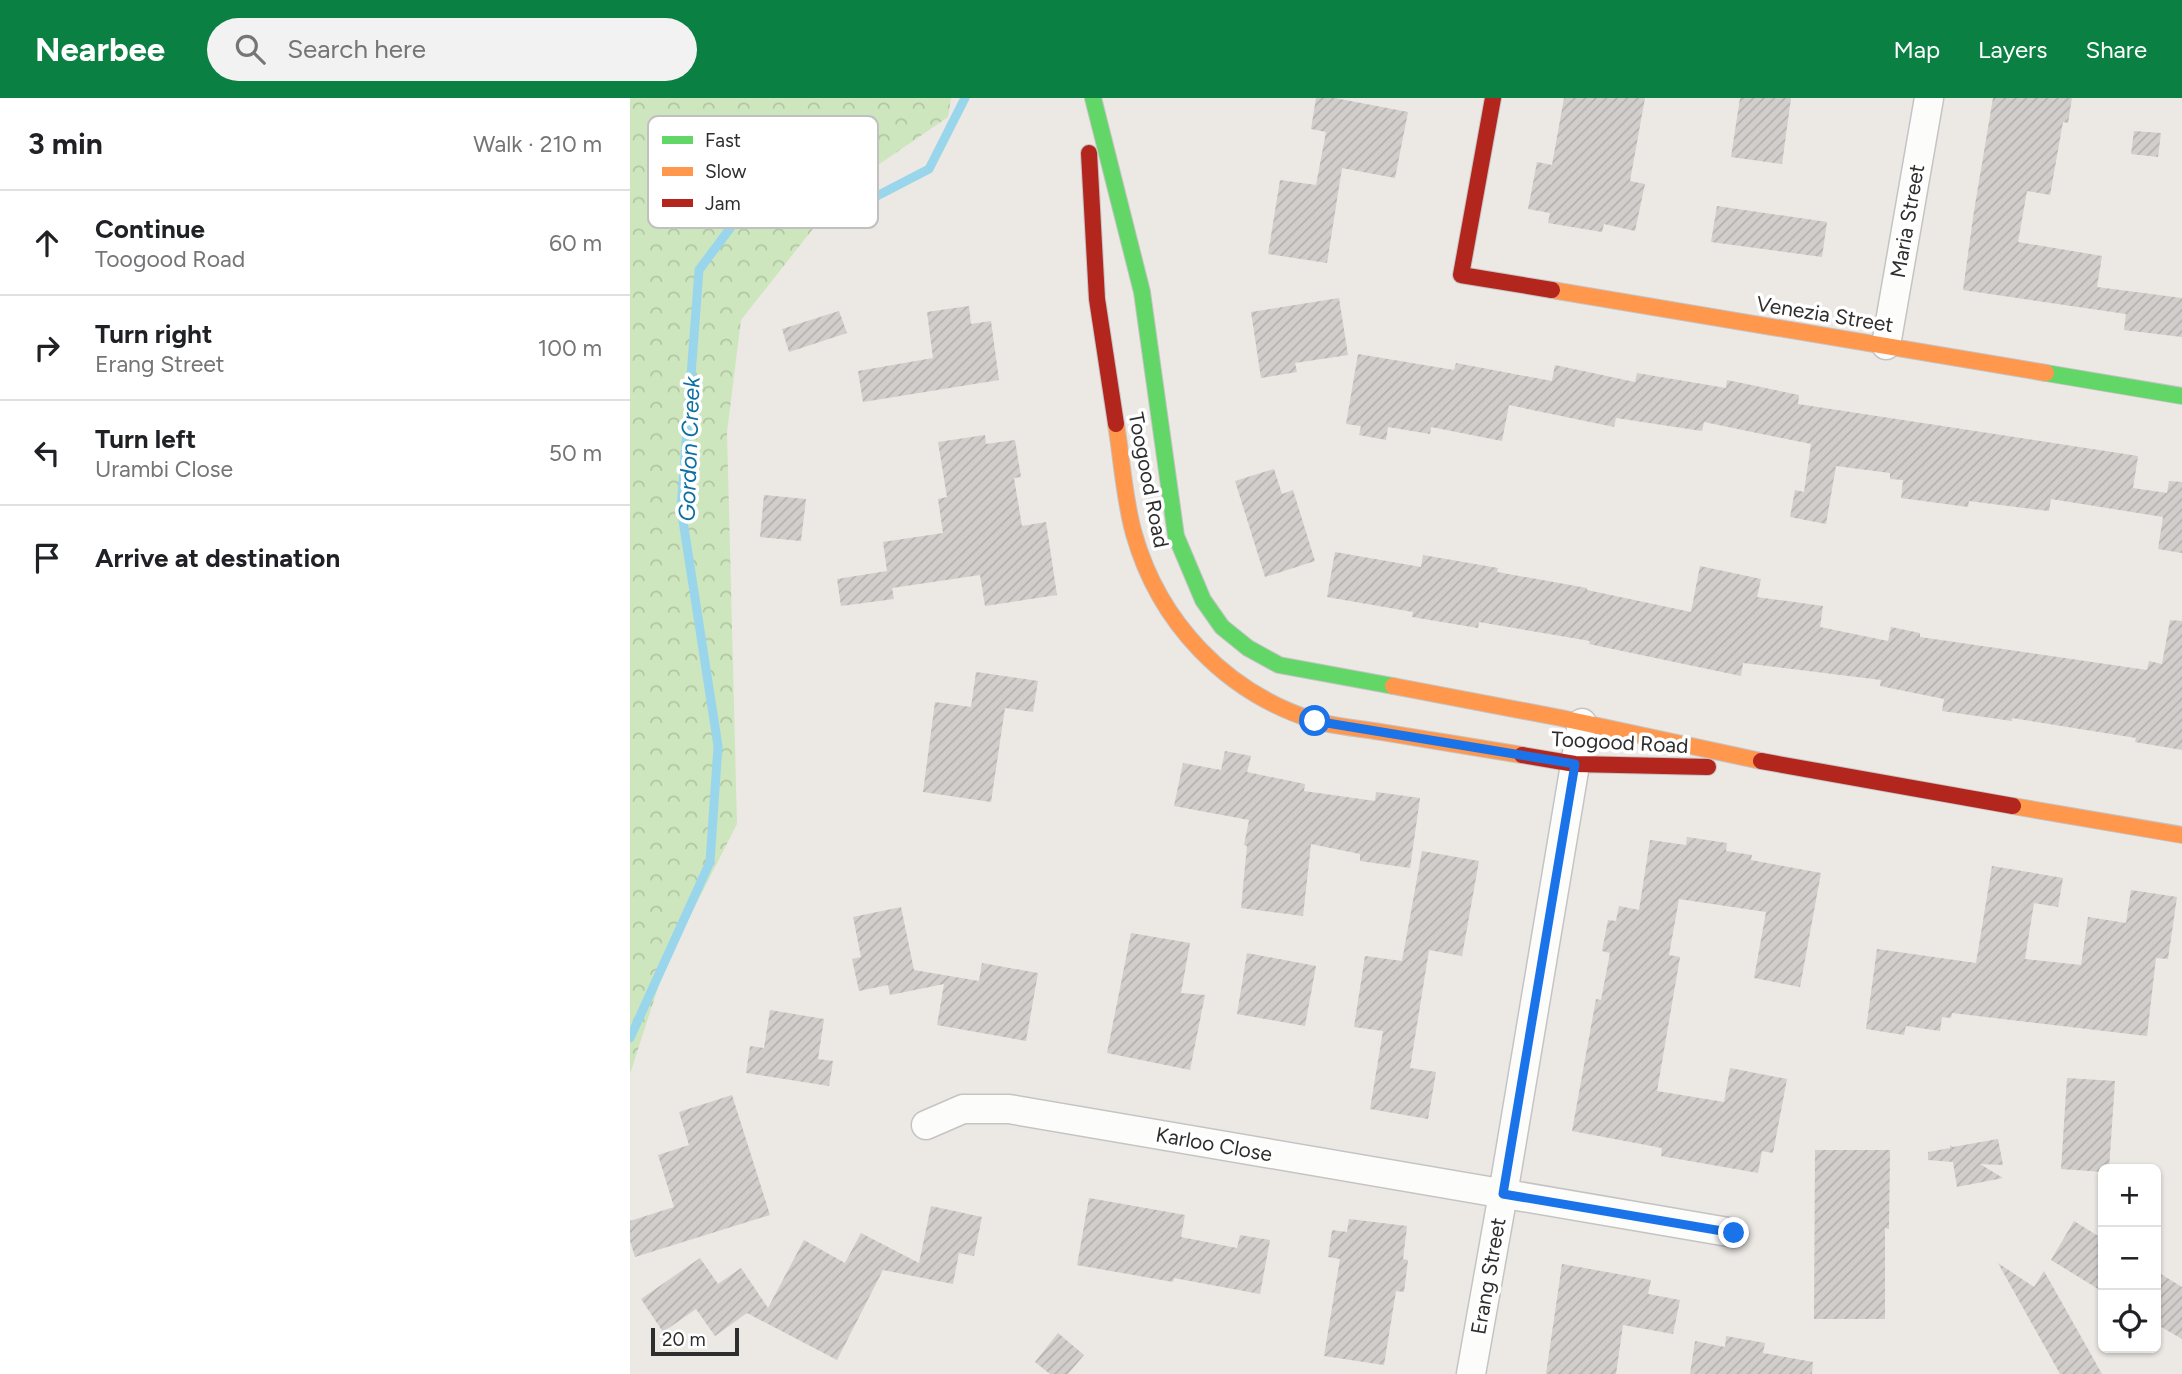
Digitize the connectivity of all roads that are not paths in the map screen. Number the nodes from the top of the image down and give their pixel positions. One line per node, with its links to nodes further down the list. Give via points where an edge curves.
1 (1086, 98): 8 (street, Toogood Road, via 1097,299 1133,532 1168,612 1198,650 1238,684 1315,721)
2 (1093, 98): 7 (street, Toogood Road, via 1142,292 1176,536 1203,600 1223,627 1279,665)
3 (1493, 98): 5 (street, Venezia Street, via 1461,275)
4 (1929, 98): 5 (street, Maria Street)
5 (1886, 345): 6 (street, Venezia Street)
6 (2182, 396)
7 (1582, 723): 8 (street, Erang Street); 9 (street, Toogood Road)
8 (1575, 764): 9 (street, Toogood Road); 12 (street, Erang Street)
9 (1798, 769): 10 (street, Toogood Road)
10 (2182, 835)
11 (926, 1125): 12 (street, Karloo Close, via 963,1109 1009,1110)
12 (1503, 1194): 13 (street, Karloo Close); 14 (street, Erang Street)
13 (1734, 1233)
14 (1471, 1374)

